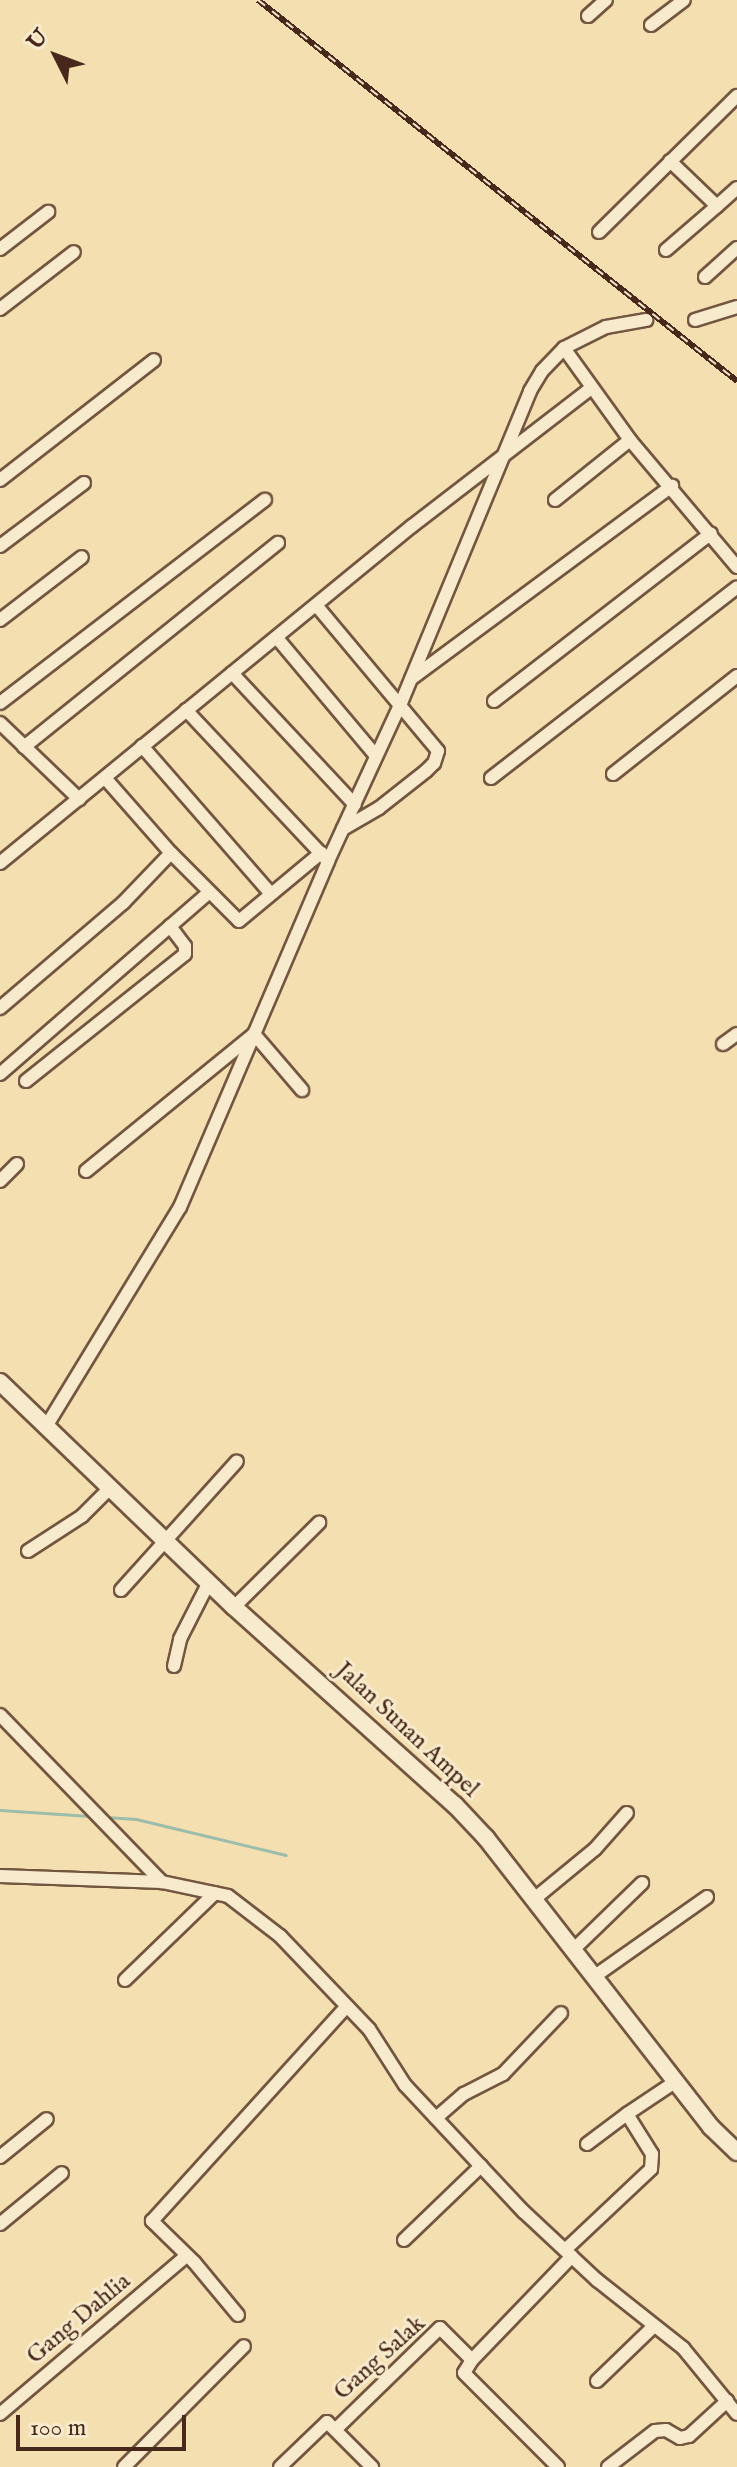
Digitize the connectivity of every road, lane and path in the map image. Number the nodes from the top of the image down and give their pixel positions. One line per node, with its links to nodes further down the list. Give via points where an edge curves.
1 (606, 0): 3 (street)
2 (684, 0): 4 (street)
3 (588, 16)
4 (651, 25)
5 (737, 96): 6 (street)
6 (670, 161): 8 (street); 10 (street)
7 (737, 188): 8 (street)
8 (717, 206): 13 (street)
9 (48, 212): 12 (street)
10 (599, 232)
11 (737, 248): 15 (street)
12 (0, 249)
13 (666, 250)
14 (74, 252): 17 (street)
15 (705, 277)
16 (737, 307): 19 (street)
17 (0, 309)
18 (646, 320): 20 (street, via 606,327)
19 (695, 320)
20 (564, 348): 22 (street); 24 (street, via 530,391)
21 (154, 360): 25 (street)
22 (591, 388): 23 (street); 24 (street)
23 (630, 440): 27 (street); 29 (street)
24 (506, 451): 36 (street); 41 (street)
25 (0, 480)
26 (84, 483): 32 (street)
27 (672, 486): 30 (street); 41 (street)
28 (265, 500): 43 (street)
29 (555, 500)
30 (711, 533): 34 (street); 42 (street)
31 (278, 543): 48 (street)
32 (0, 546)
33 (82, 557): 37 (street)
34 (737, 567)
35 (737, 587): 52 (street)
36 (316, 605): 38 (street); 44 (street)
37 (0, 620)
38 (277, 638): 39 (street); 49 (street)
39 (232, 673): 45 (street); 54 (street)
40 (737, 676): 50 (street)
41 (408, 681): 44 (street)
42 (494, 701)
43 (0, 703)
44 (401, 703): 49 (street); 55 (street, via 436,745 438,756 379,808)
45 (186, 710): 47 (street); 57 (street)
46 (0, 723): 48 (street)
47 (142, 746): 51 (street); 60 (street)
48 (24, 747): 53 (street)
49 (376, 756): 54 (street)
50 (613, 774)
51 (105, 778): 53 (street); 56 (street)
52 (491, 778)
53 (79, 799): 58 (street)
54 (355, 805): 55 (street)
55 (343, 829): 57 (street)
56 (171, 853): 59 (street); 62 (street, via 123,903)
57 (324, 857): 60 (street); 63 (street)
58 (0, 863)
59 (208, 893): 60 (street, via 239,921); 61 (street)
60 (271, 894)
61 (170, 926): 66 (street); 67 (street, via 185,954)
62 (0, 1008)
63 (254, 1034): 68 (street); 70 (street); 73 (street, via 180,1207)
64 (737, 1034): 65 (street)
65 (723, 1044)
66 (0, 1074)
67 (26, 1081)
68 (302, 1090)
69 (17, 1164): 71 (street)
70 (86, 1171)
71 (0, 1181)
72 (2, 1382): 73 (main road, Jalan Sunan Ampel)
73 (47, 1425): 75 (main road, Jalan Sunan Ampel)
74 (237, 1461): 77 (street)
75 (111, 1487): 77 (main road, Jalan Sunan Ampel); 78 (street, via 82,1516)
76 (319, 1523): 81 (street)
77 (166, 1540): 79 (main road, Jalan Sunan Ampel); 80 (street)
78 (28, 1551)
79 (209, 1582): 81 (main road, Jalan Sunan Ampel); 82 (street, via 179,1643)
80 (121, 1590)
81 (234, 1607): 90 (main road, Jalan Sunan Ampel, via 455,1805)
82 (174, 1666)
83 (0, 1715): 86 (street)
84 (627, 1813): 90 (street, via 595,1849)
85 (0, 1876): 86 (street)
86 (162, 1882): 88 (street)
87 (642, 1883): 91 (street)
88 (215, 1893): 93 (street); 94 (street, via 241,1903 280,1936)
89 (707, 1897): 92 (street)
90 (533, 1900): 91 (main road, Jalan Sunan Ampel)
91 (574, 1949): 92 (main road, Jalan Sunan Ampel)
92 (595, 1976): 96 (main road, Jalan Sunan Ampel)
93 (125, 1980)
94 (347, 2006): 98 (street); 108 (street, via 153,2218)
95 (561, 2013): 98 (street, via 503,2074 464,2094)
96 (667, 2088): 97 (street); 101 (main road, Jalan Sunan Ampel)
97 (636, 2108): 100 (street); 107 (street, via 653,2164)
98 (436, 2118): 103 (street)
99 (47, 2119): 102 (street)
100 (587, 2144)
101 (737, 2152)
102 (0, 2157)
103 (481, 2166): 106 (street); 107 (street)
104 (62, 2173): 105 (street)
105 (0, 2224)
106 (404, 2240)
107 (568, 2253): 110 (street); 112 (street)
108 (186, 2256): 109 (street); 115 (street, Gang Dahlia)
109 (238, 2315)
110 (654, 2326): 113 (street); 114 (street, via 683,2348)
111 (244, 2346): 119 (street)
112 (472, 2360): 117 (street, Gang Salak, via 444,2329 438,2329); 121 (street, via 464,2373)
113 (597, 2381)
114 (727, 2401): 116 (street); 122 (street, via 689,2436 655,2431)
115 (0, 2414)
116 (737, 2414)
117 (336, 2429): 118 (street); 120 (street, Gang Salak, via 327,2422)
118 (367, 2466)
119 (124, 2467)
120 (280, 2467)
121 (558, 2467)
122 (608, 2467)

